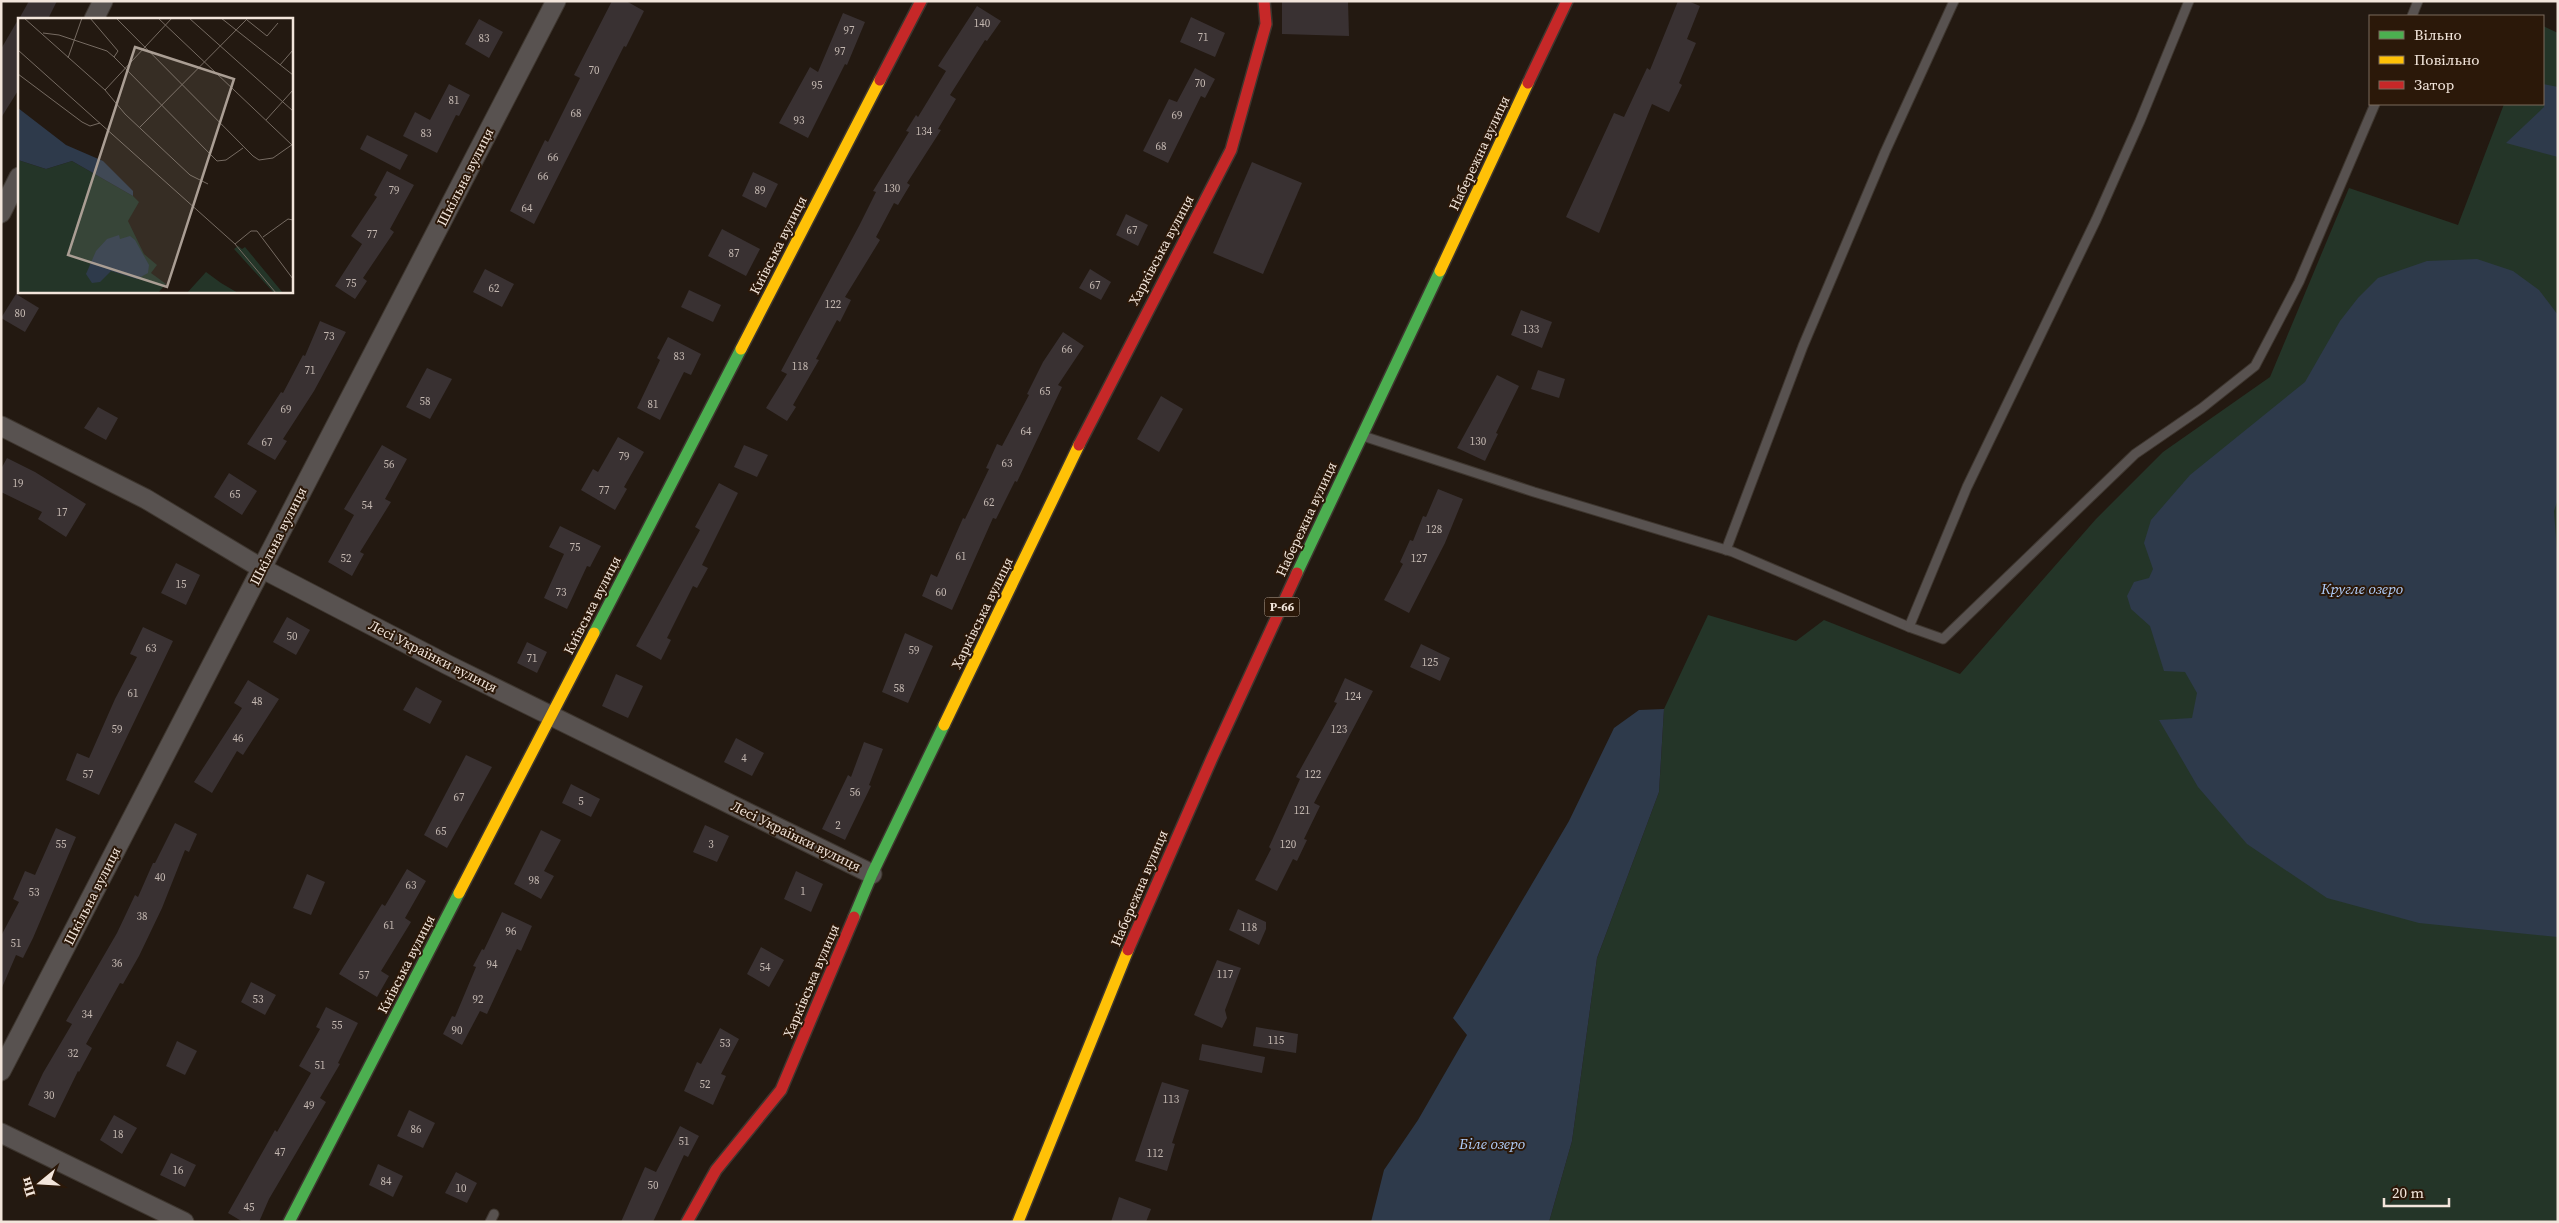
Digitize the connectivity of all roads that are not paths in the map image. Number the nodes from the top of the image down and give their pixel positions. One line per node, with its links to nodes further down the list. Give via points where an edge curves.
1 (103, 1): 10 (street)
2 (556, 1): 17 (street, Шкільна вулиця)
3 (921, 1): 19 (street, Київська вулиця)
4 (1264, 1): 20 (street, Харківська вулиця, via 1266,24 1231,150 1063,476)
5 (1567, 1): 15 (street, Набережна вулиця / Р-66)
6 (1954, 1): 16 (lane, via 1885,152 1803,346)
7 (2189, 1): 18 (lane, via 2096,220 1967,487)
8 (2418, 1): 9 (lane)
9 (2412, 15)
10 (94, 18)
11 (2375, 105): 18 (lane, via 2298,282 2255,366 2202,408 2134,454 1944,639)
12 (18, 179): 13 (street)
13 (1, 213)
14 (1, 426): 17 (street, Лесі Українки вулиця, via 146,499)
15 (1361, 435): 16 (lane); 26 (street, Набережна вулиця / Р-66, via 1188,810)
16 (1726, 550): 18 (lane)
17 (261, 568): 19 (street, Лесі Українки вулиця); 21 (street, Шкільна вулиця)
18 (1909, 627)
19 (551, 716): 20 (street, Лесі Українки вулиця); 24 (street, Київська вулиця)
20 (872, 874): 25 (street, Харківська вулиця, via 781,1090 716,1170)
21 (1, 1072)
22 (1, 1133): 23 (street)
23 (184, 1222)
24 (289, 1222)
25 (688, 1222)
26 (1018, 1222)

